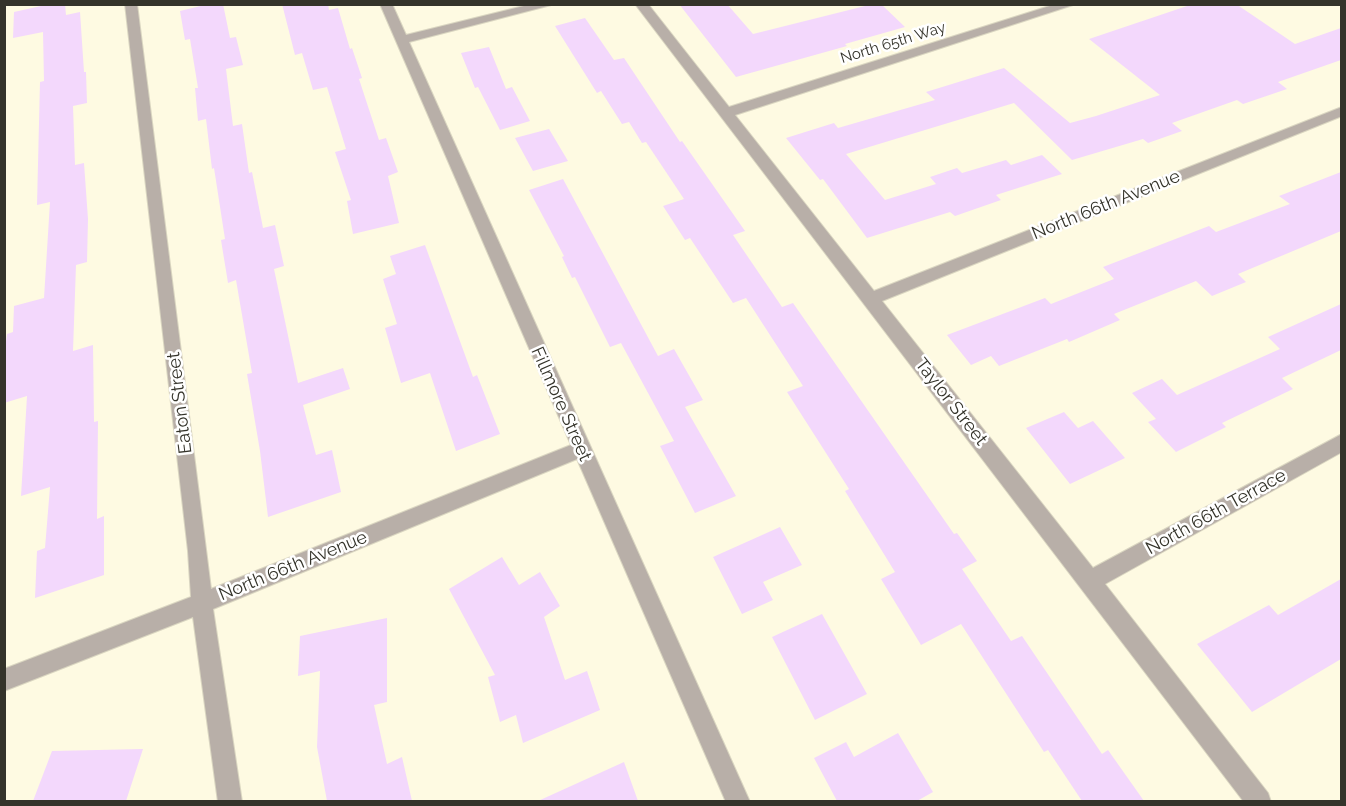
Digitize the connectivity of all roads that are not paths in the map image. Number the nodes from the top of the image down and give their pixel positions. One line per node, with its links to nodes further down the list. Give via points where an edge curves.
1 (131, 4): 13 (street, Eaton Street)
2 (386, 4): 6 (street, Fillmore Street)
3 (549, 4): 6 (street)
4 (641, 4): 8 (street, Taylor Street)
5 (1070, 4): 8 (street, North 65th Way)
6 (402, 40): 11 (street, Fillmore Street)
7 (1341, 111): 9 (street, North 66th Avenue)
8 (725, 113): 9 (street, Taylor Street)
9 (870, 299): 12 (street, Taylor Street)
10 (1341, 442): 12 (street, North 66th Terrace)
11 (581, 449): 13 (street, North 66th Avenue); 16 (street, Fillmore Street)
12 (1090, 581): 17 (street, Taylor Street)
13 (202, 603): 14 (street, North 66th Avenue); 15 (street, Eaton Street)
14 (4, 680)
15 (230, 801)
16 (738, 801)
17 (1259, 801)

